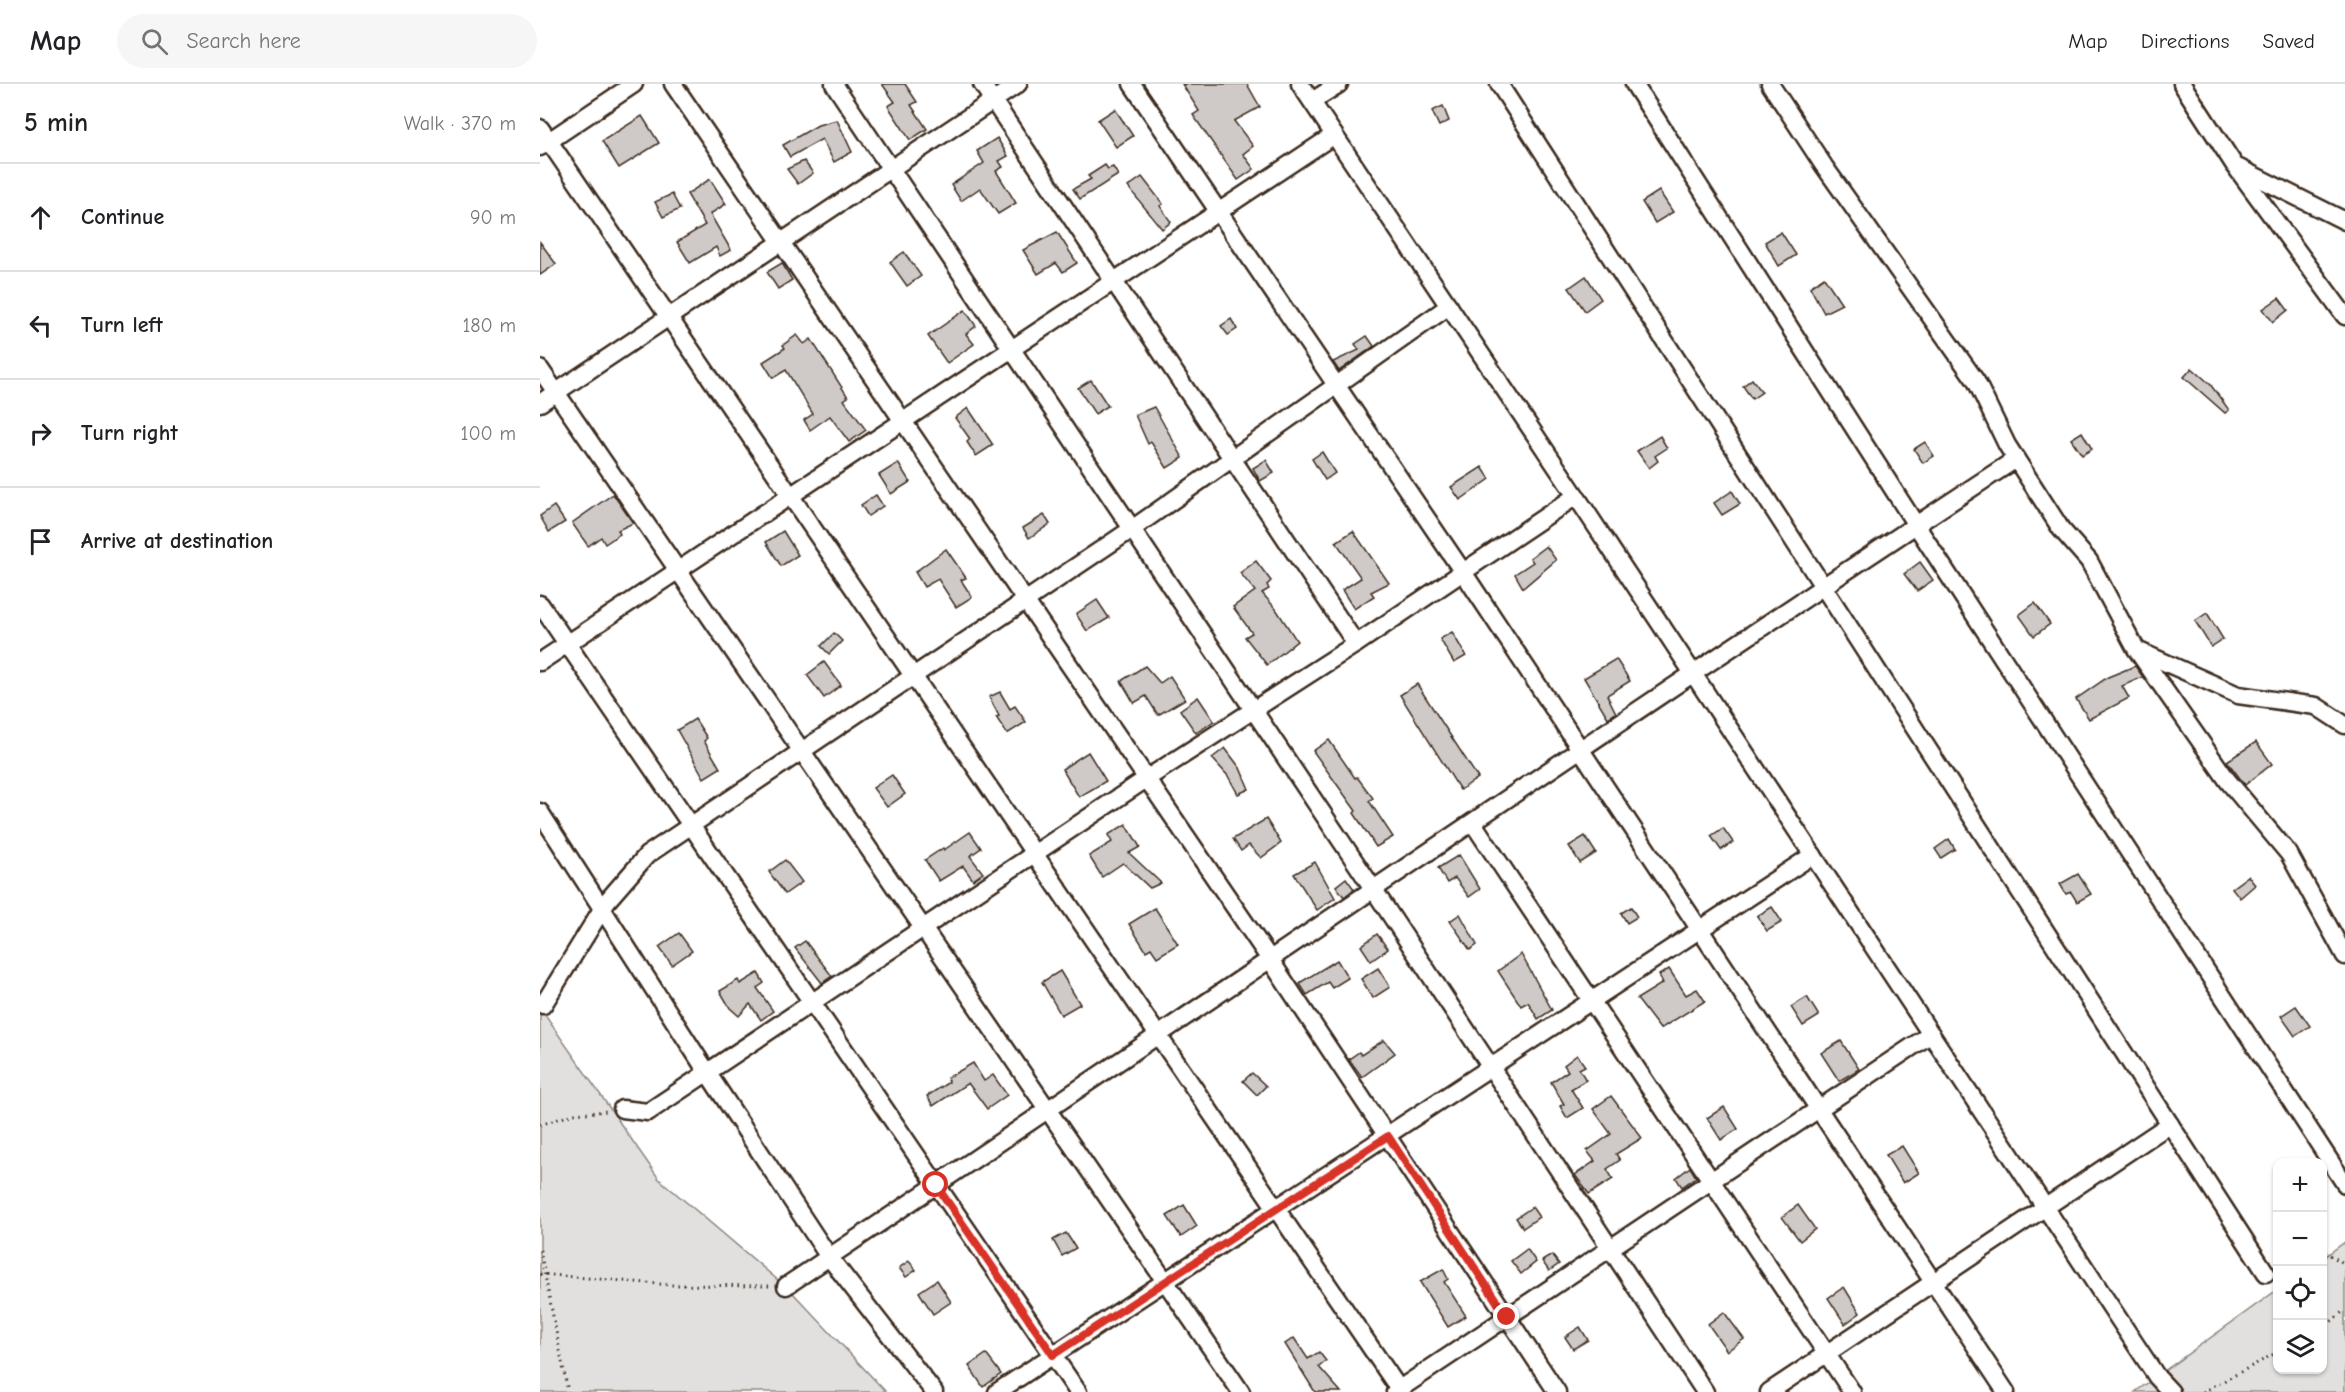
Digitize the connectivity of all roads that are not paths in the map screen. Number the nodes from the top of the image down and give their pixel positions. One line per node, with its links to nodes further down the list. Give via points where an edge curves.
1 (634, 84): 16 (street)
2 (674, 84): 21 (street)
3 (834, 84): 18 (street)
4 (982, 84): 13 (street)
5 (1018, 84): 13 (street)
6 (1132, 84): 19 (street)
7 (1300, 84): 14 (street)
8 (1339, 84): 14 (street)
9 (1499, 84): 40 (street)
10 (1634, 84): 36 (street)
11 (1770, 84): 33 (street, via 1976,381)
12 (2182, 84): 17 (street)
13 (993, 100): 18 (street); 22 (street)
14 (1312, 101): 15 (street)
15 (1334, 135): 19 (street); 23 (street)
16 (543, 138): 25 (street)
17 (2235, 166): 20 (street); 24 (street)
18 (891, 168): 21 (street); 26 (street)
19 (1218, 212): 22 (street); 28 (street)
20 (2345, 221)
21 (780, 241): 25 (street); 31 (street)
22 (1114, 281): 26 (street); 32 (street)
23 (1449, 306): 28 (street); 34 (street)
24 (2345, 316)
25 (669, 318): 29 (street); 35 (street)
26 (1012, 350): 31 (street); 37 (street)
27 (540, 369): 29 (street)
28 (1336, 386): 32 (street); 39 (street)
29 (556, 392): 30 (street); 38 (street)
30 (540, 403)
31 (904, 423): 35 (street); 41 (street)
32 (1232, 459): 37 (street); 44 (street)
33 (2016, 459): 36 (street); 45 (street, via 2061,529 2089,561)
34 (1576, 496): 39 (street); 47 (street)
35 (792, 497): 38 (street); 48 (street)
36 (1916, 525): 40 (street); 78 (street)
37 (1132, 529): 41 (street); 49 (street)
38 (678, 571): 43 (street); 52 (street)
39 (1463, 572): 44 (street); 51 (street)
40 (1823, 586): 47 (street); 75 (street)
41 (1025, 601): 48 (street); 53 (street)
42 (540, 604): 43 (street)
43 (568, 644): 46 (street); 56 (street)
44 (1356, 644): 49 (street)
45 (2136, 649): 50 (street, via 2238,695 2316,706); 63 (street, via 2228,781 2289,854)
46 (540, 662)
47 (1693, 672): 51 (street); 58 (street)
48 (913, 675): 52 (street); 57 (street)
49 (1253, 711): 53 (street); 59 (street)
50 (2345, 725)
51 (1580, 749): 55 (street); 62 (street)
52 (801, 750): 56 (street); 61 (street)
53 (1146, 779): 57 (street); 64 (street)
54 (540, 812): 60 (street)
55 (1473, 823): 59 (street); 66 (street)
56 (692, 825): 60 (street, via 647,855); 65 (street)
57 (1035, 855): 61 (street); 69 (street)
58 (1813, 855): 62 (street); 68 (street)
59 (1374, 890): 64 (street); 70 (street)
60 (602, 909): 67 (street); 71 (street)
61 (924, 929): 65 (street); 74 (street)
62 (1700, 930): 66 (street); 72 (street)
63 (2345, 956)
64 (1272, 961): 69 (street); 76 (street)
65 (813, 1002): 71 (street); 79 (street)
66 (1592, 1002): 70 (street); 77 (street)
67 (543, 1005)
68 (1931, 1034): 72 (street); 81 (street)
69 (1158, 1036): 74 (street); 80 (street)
70 (1491, 1066): 76 (street); 82 (street)
71 (707, 1072): 73 (street, via 648,1112); 83 (street)
72 (1818, 1108): 77 (street); 86 (street)
73 (622, 1109)
74 (1048, 1110): 79 (street); 85 (street)
75 (2170, 1124): 81 (street); 84 (street)
76 (1388, 1136): 80 (street); 88 (street)
77 (1711, 1180): 82 (street); 89 (street)
78 (2345, 1184)
79 (936, 1185): 83 (street); 90 (street)
80 (1277, 1209): 85 (street); 91 (street)
81 (2047, 1209): 86 (street); 101 (street)
82 (1610, 1248): 88 (street); 97 (street)
83 (829, 1257): 87 (street); 92 (street)
84 (2266, 1273)
85 (1166, 1282): 90 (street); 95 (street)
86 (1935, 1284): 89 (street); 100 (street)
87 (786, 1286)
88 (1507, 1317): 91 (street); 96 (street)
89 (1826, 1354): 98 (street); 99 (street)
90 (1053, 1355): 93 (street); 94 (street)
91 (1398, 1391)
92 (933, 1392)
93 (997, 1392)
94 (1078, 1392)
95 (1240, 1392)
96 (1557, 1392)
97 (1705, 1392)
98 (1769, 1392)
99 (1852, 1392)
100 (2006, 1392)
101 (2170, 1392)

